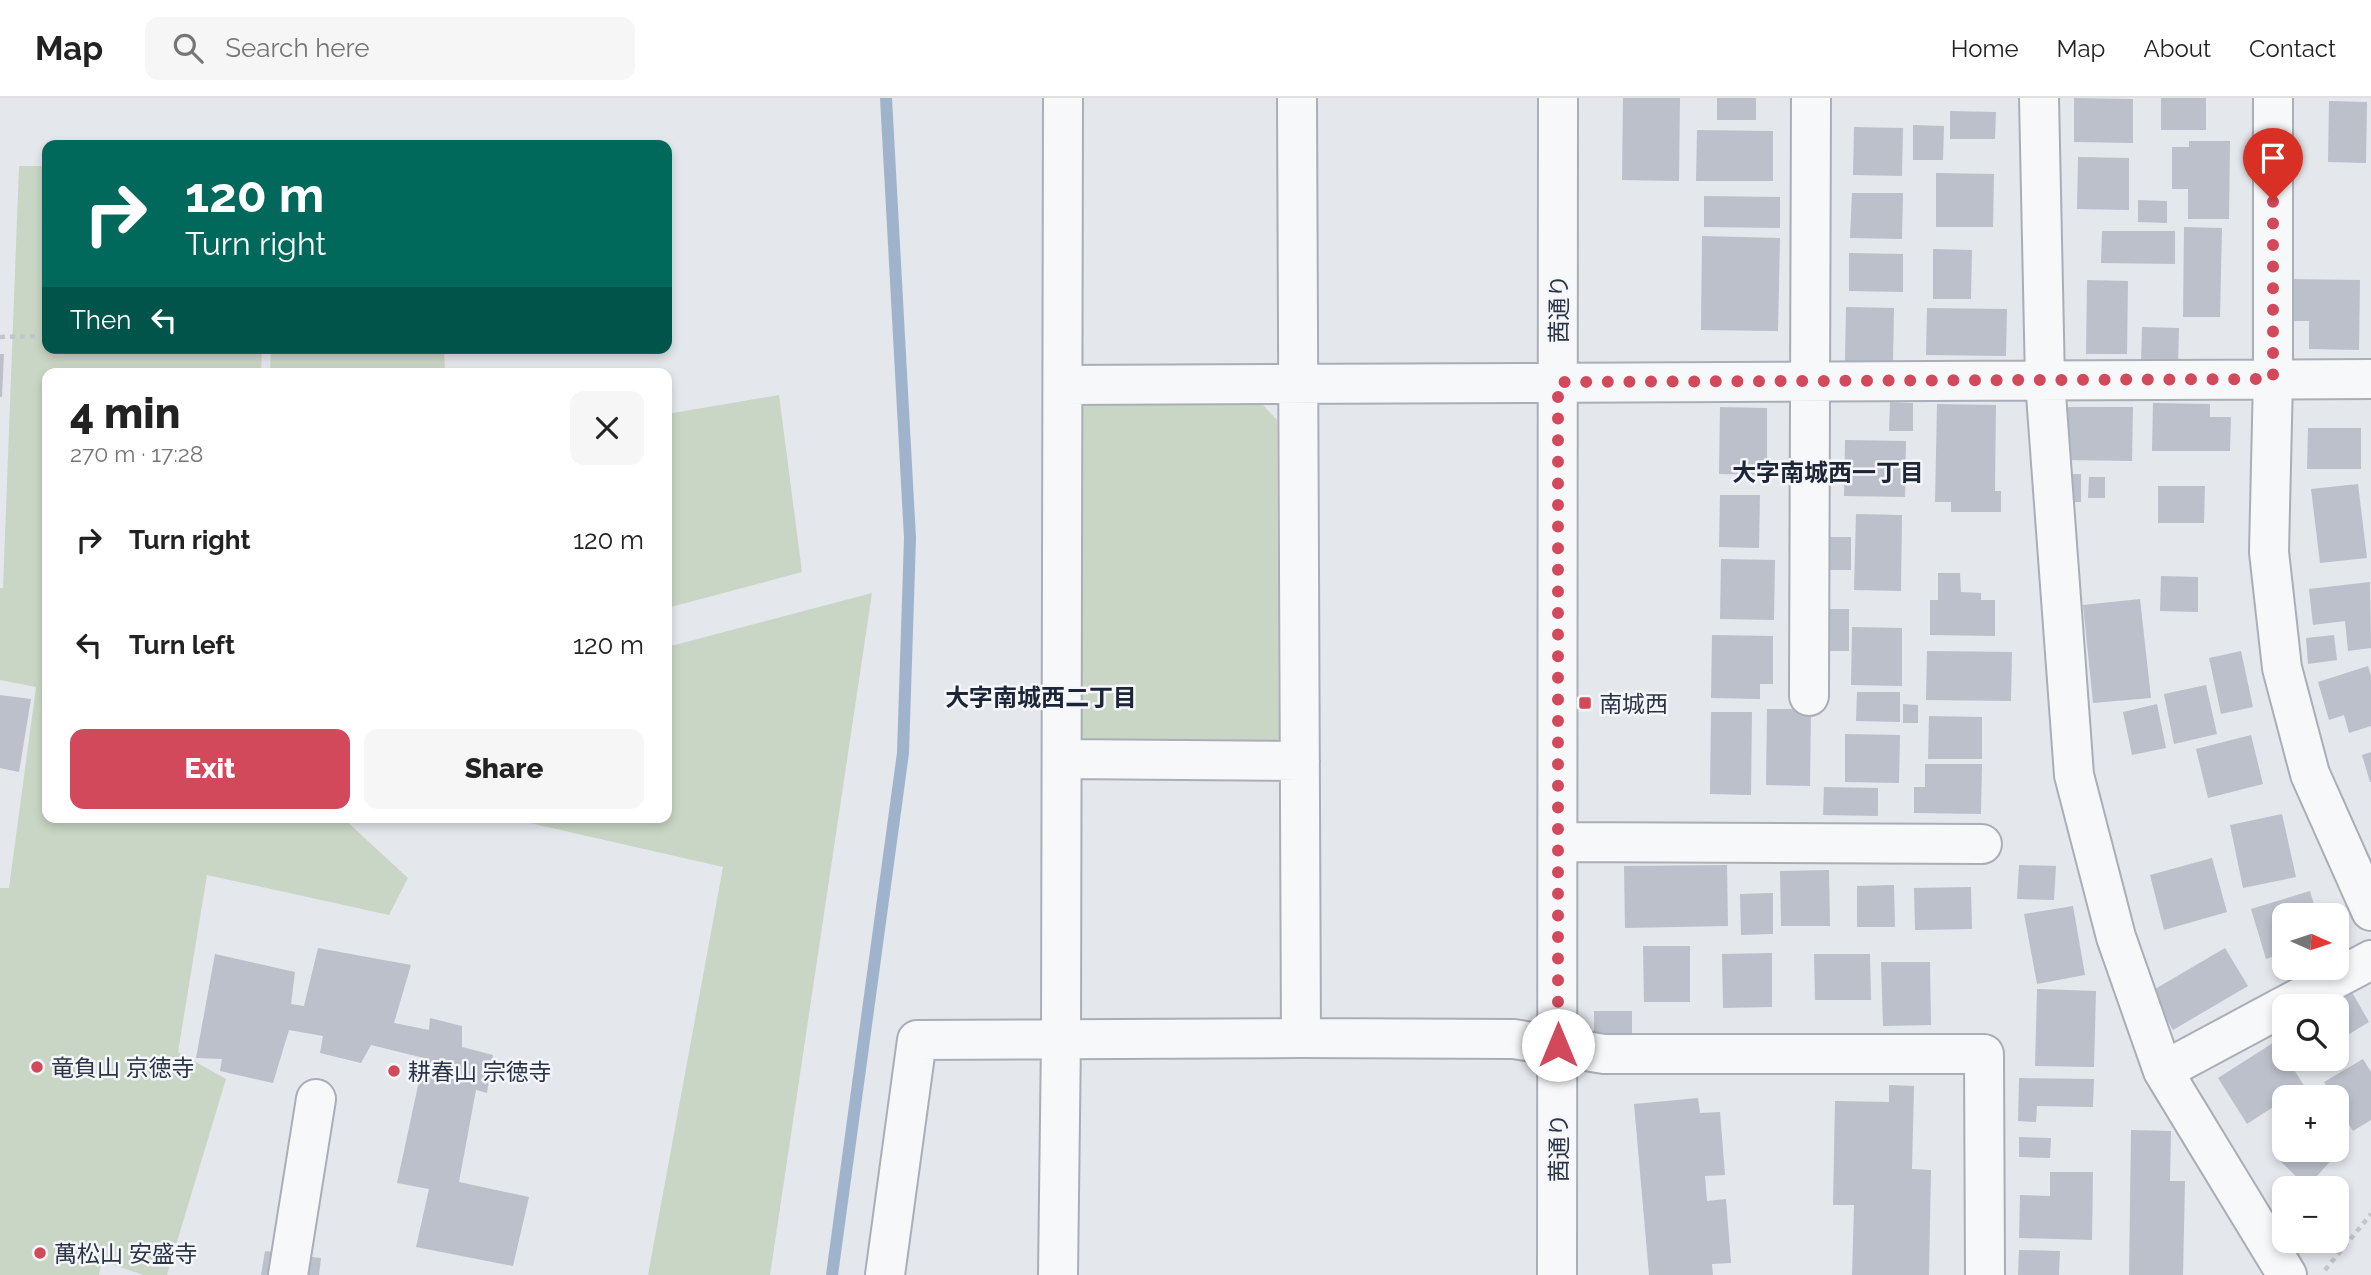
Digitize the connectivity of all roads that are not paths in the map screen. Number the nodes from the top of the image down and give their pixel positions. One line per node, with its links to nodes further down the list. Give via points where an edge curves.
1 (1063, 98): 13 (street)
2 (1297, 98): 12 (street)
3 (1558, 98): 11 (street, 茜通り)
4 (1811, 98): 9 (street)
5 (2039, 98): 10 (street)
6 (2273, 98): 7 (street)
7 (2273, 379): 8 (street); 10 (street); 19 (street, via 2269,552 2282,668 2310,774)
8 (2371, 379)
9 (1810, 381): 10 (street); 11 (street); 14 (street)
10 (2045, 381): 26 (street, via 2074,775 2116,937)
11 (1558, 382): 12 (street); 17 (street, 茜通り)
12 (1298, 384): 13 (street); 16 (street)
13 (1063, 385): 15 (street)
14 (1809, 696)
15 (1062, 759): 16 (street); 24 (street)
16 (1300, 761): 23 (street)
17 (1558, 842): 18 (street); 25 (street, 茜通り)
18 (1982, 844)
19 (2371, 911)
20 (2371, 960): 21 (street)
21 (2307, 994)
22 (2272, 1012): 26 (street)
23 (1301, 1038): 24 (street); 25 (street, via 1514,1040)
24 (1061, 1039): 30 (street, via 917,1040); 31 (street)
25 (1558, 1045): 28 (street, 茜通り); 32 (street, via 1604,1054 1984,1054)
26 (2163, 1070): 33 (street)
27 (316, 1099): 29 (street)
28 (1558, 1272)
29 (288, 1275)
30 (885, 1275)
31 (1058, 1275)
32 (1985, 1275)
33 (2287, 1275)

